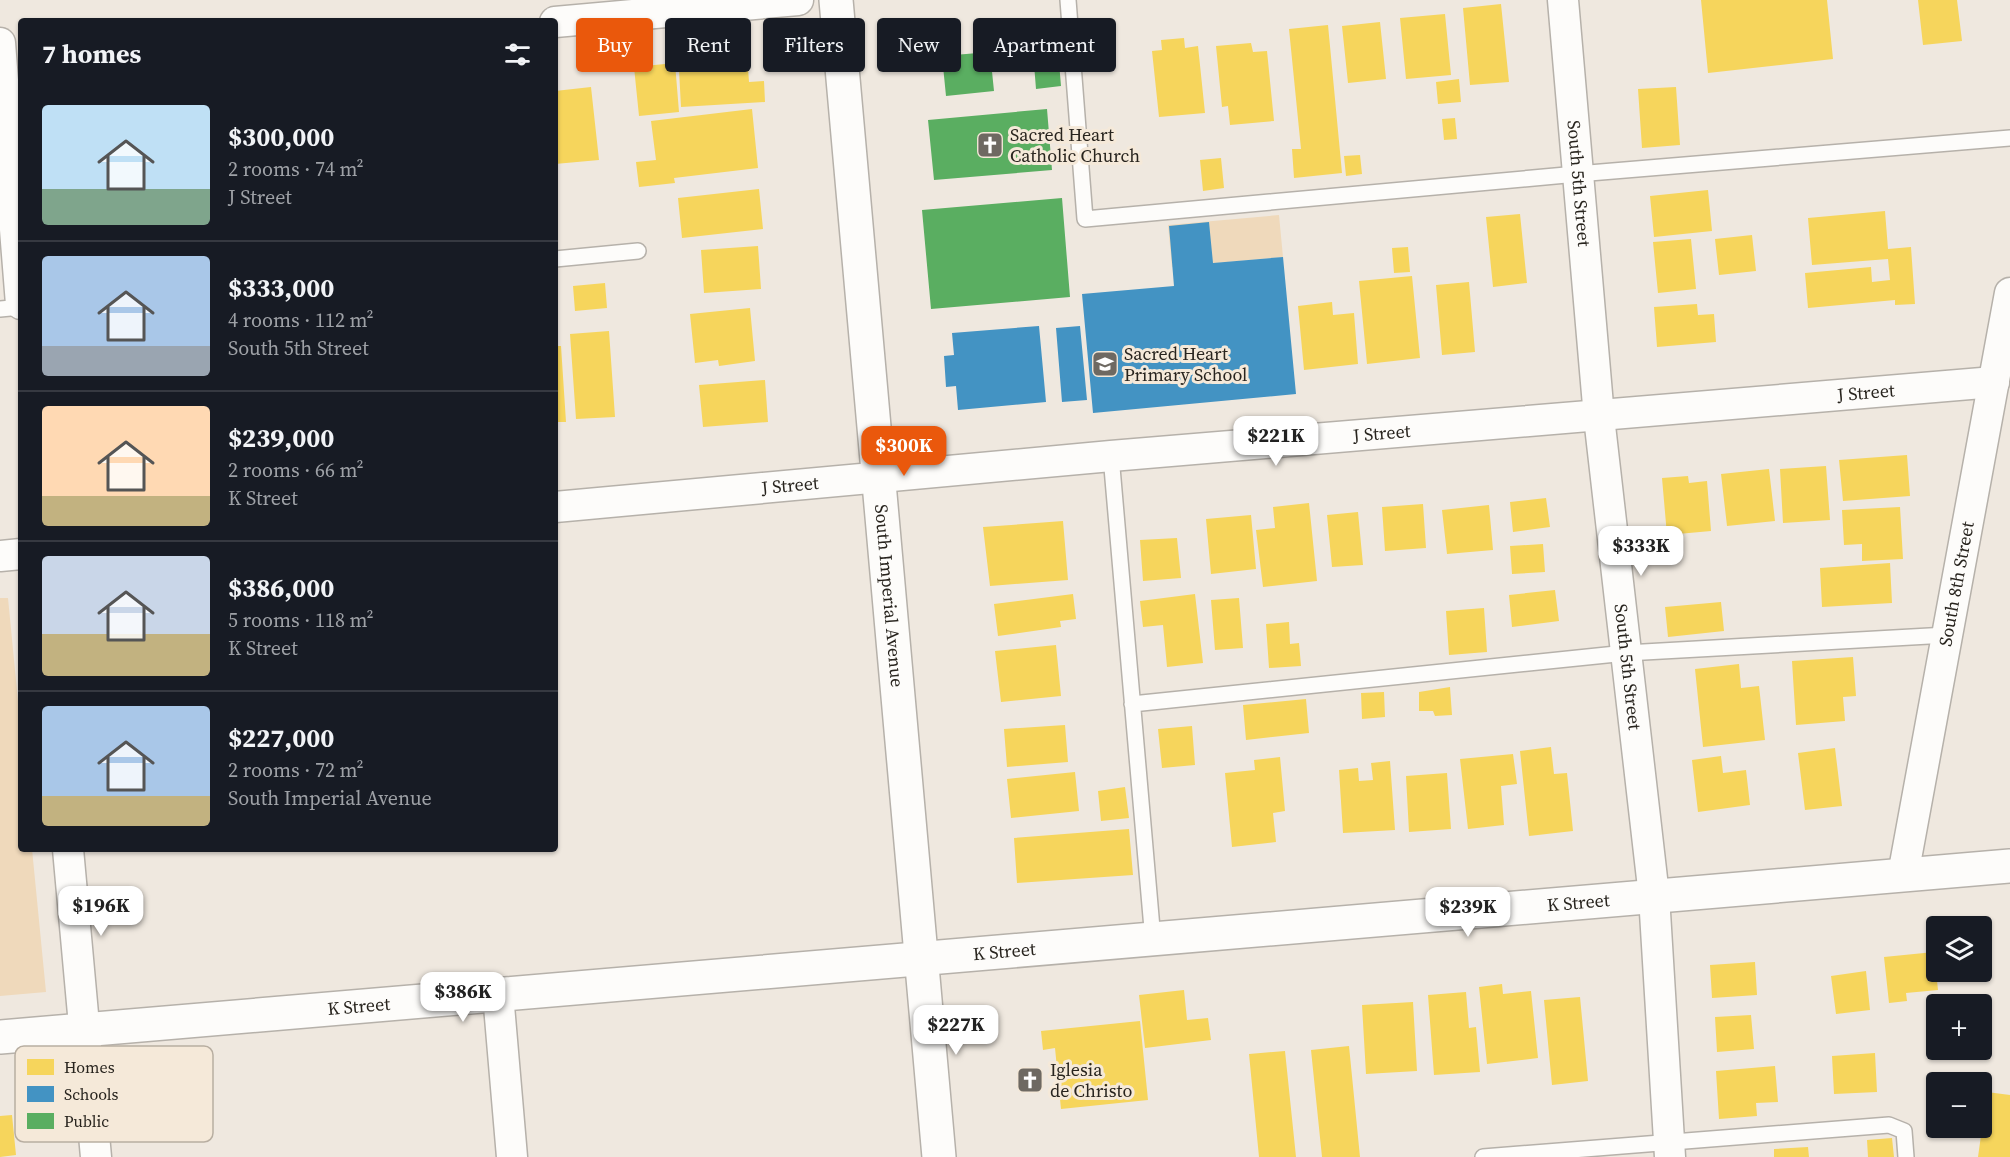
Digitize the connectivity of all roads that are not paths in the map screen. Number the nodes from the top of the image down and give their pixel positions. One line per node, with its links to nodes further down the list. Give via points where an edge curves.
1 (798, 0): 5 (street)
2 (836, 0): 18 (street, South Imperial Avenue)
3 (1068, 0): 8 (lane, via 1085,219)
4 (1563, 0): 8 (street, South 5th Street)
5 (558, 22)
6 (6, 64): 10 (street)
7 (2010, 138): 8 (lane)
8 (1577, 174): 16 (street, South 5th Street)
9 (638, 251): 11 (lane)
10 (18, 257)
11 (558, 259)
12 (2010, 293): 15 (street, South 8th Street)
13 (18, 306): 14 (lane)
14 (0, 309)
15 (1994, 382): 16 (street, J Street); 22 (street, South 8th Street)
16 (1599, 417): 17 (street, J Street); 23 (street, South 5th Street)
17 (1111, 456): 18 (street, J Street); 24 (lane)
18 (879, 478): 19 (street, J Street); 30 (street, South Imperial Avenue)
19 (558, 507)
20 (18, 554): 21 (street)
21 (0, 556)
22 (1947, 635): 23 (lane); 27 (street, South 8th Street)
23 (1626, 653): 24 (lane); 28 (street, South 5th Street)
24 (1132, 704): 29 (lane)
25 (68, 852): 32 (street)
26 (2010, 866): 27 (street, K Street)
27 (1903, 875): 28 (street, K Street)
28 (1654, 896): 29 (street, K Street); 36 (street, South 5th Street)
29 (1153, 940): 30 (street, K Street)
30 (922, 959): 31 (street, K Street); 39 (street, South Imperial Avenue)
31 (498, 994): 32 (street, K Street); 38 (street)
32 (85, 1030): 33 (street, K Street); 34 (street)
33 (0, 1037)
34 (86, 1046)
35 (95, 1142): 37 (street)
36 (1670, 1150): 40 (lane); 41 (lane, via 1889,1125 1904,1131)
37 (96, 1157)
38 (512, 1157)
39 (939, 1157)
40 (1483, 1157)
41 (1906, 1157)

